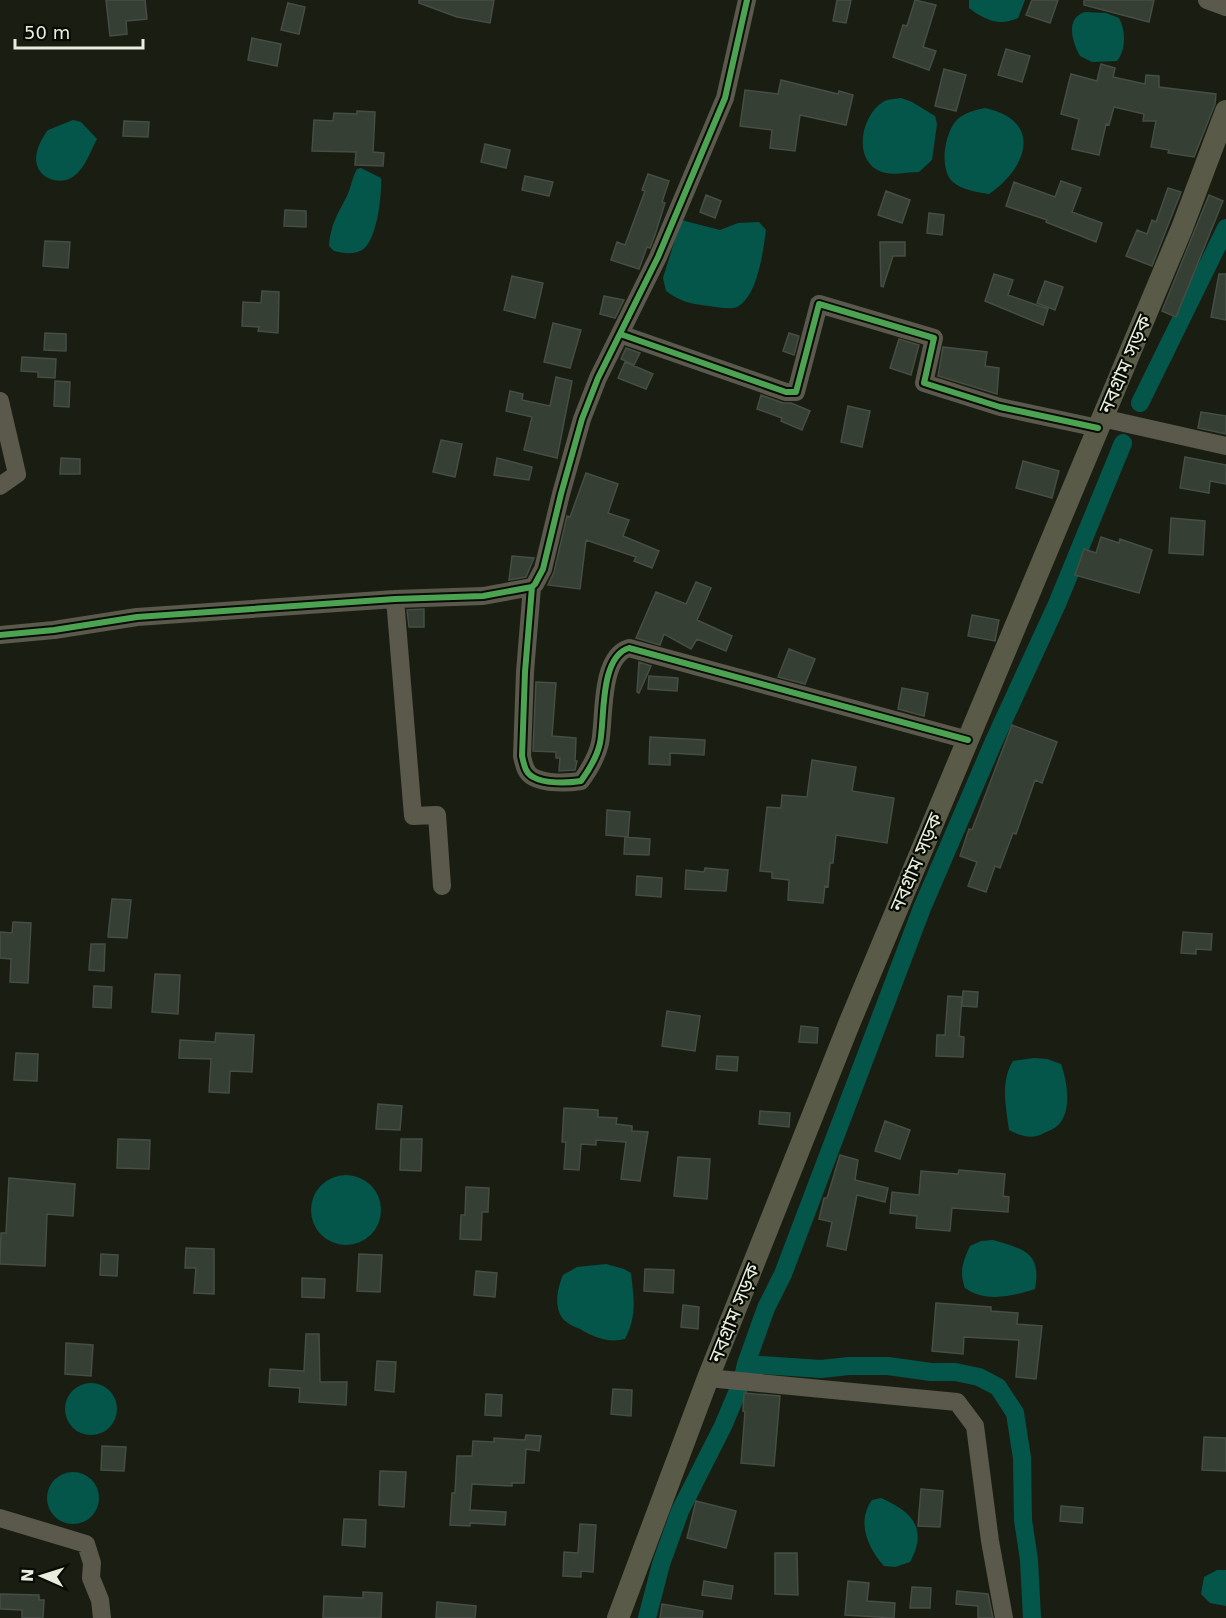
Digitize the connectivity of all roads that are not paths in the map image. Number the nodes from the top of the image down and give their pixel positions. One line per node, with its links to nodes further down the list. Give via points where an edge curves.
1 (747, 0): 5 (street, via 725,98 658,257)
2 (1207, 0): 3 (street)
3 (1226, 7)
4 (1226, 111): 7 (main road, নবগ্রাম সড়ক, via 1182,228)
5 (620, 334): 7 (street, via 786,392 796,392 819,304 934,338 924,383 1000,407); 10 (street, via 582,419 543,569)
6 (0, 401): 9 (street, via 16,474)
7 (1100, 423): 8 (street); 13 (main road, নবগ্রাম সড়ক)
8 (1226, 446)
9 (0, 486)
10 (532, 587): 11 (street, via 483,596); 13 (street, via 522,756 524,768 532,777 581,782 600,743 603,701 612,666 629,648)
11 (395, 599): 12 (street, via 137,617); 14 (street, via 413,816 437,815)
12 (0, 635)
13 (968, 740): 15 (main road, নবগ্রাম সড়ক, via 849,1024)
14 (442, 886)
15 (714, 1379): 18 (main road, নবগ্রাম সড়ক); 19 (street, via 957,1402 975,1426)
16 (0, 1518): 17 (street, via 86,1544)
17 (102, 1618)
18 (618, 1618)
19 (1004, 1618)

